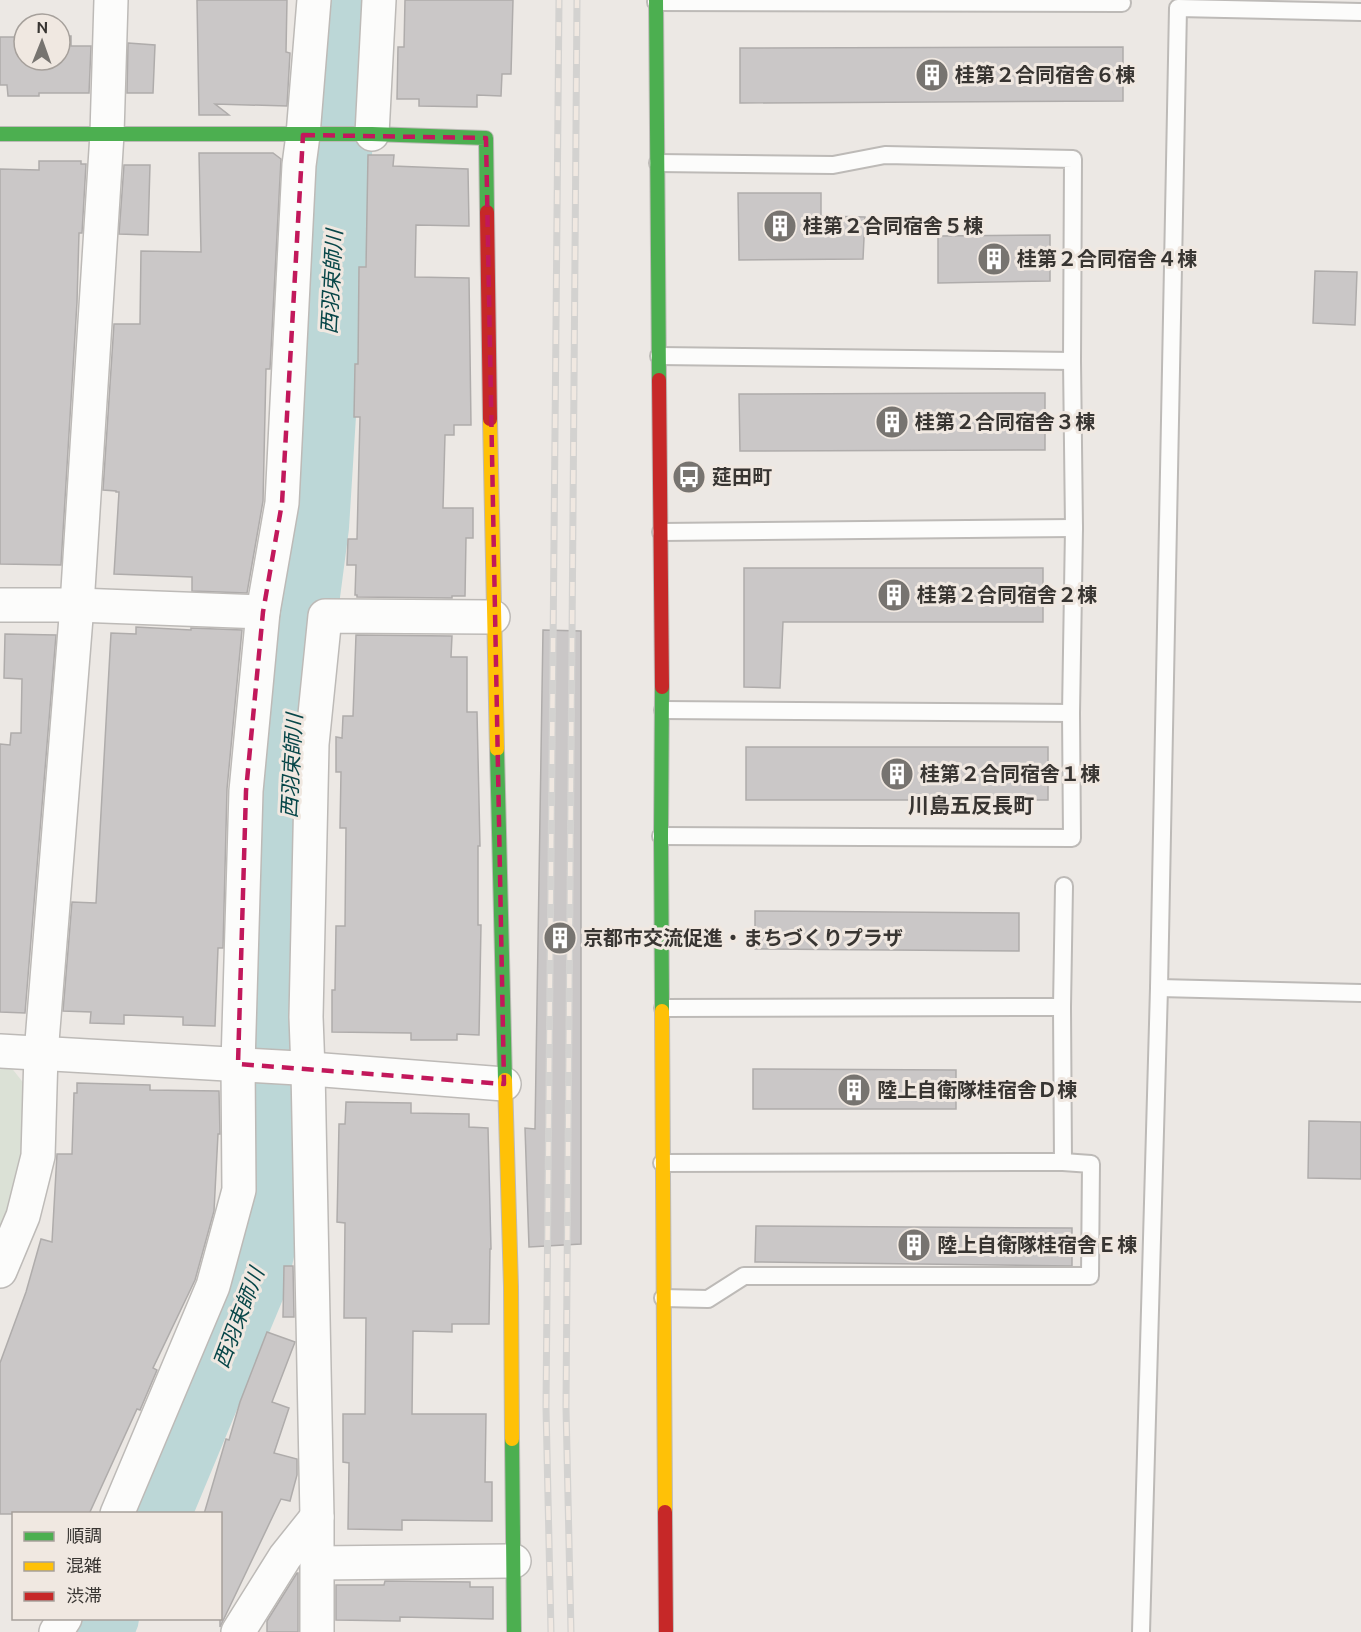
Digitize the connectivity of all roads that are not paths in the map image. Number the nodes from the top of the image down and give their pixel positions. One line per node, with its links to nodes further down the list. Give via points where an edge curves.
1 (111, 0): 8 (street)
2 (314, 0): 10 (street)
3 (379, 0): 9 (street)
4 (656, 1): 5 (lane); 11 (street)
5 (1122, 3)
6 (1361, 12): 24 (lane, via 1178,8)
7 (0, 134): 8 (street)
8 (107, 134): 10 (street); 17 (street)
9 (372, 134): 10 (street); 19 (street, via 486,138)
10 (303, 135): 18 (street, via 282,503)
11 (658, 163): 12 (street); 13 (lane, via 832,165 885,154 1073,159)
12 (659, 356): 13 (lane); 15 (street)
13 (1072, 361): 14 (lane)
14 (1074, 528): 15 (lane); 21 (lane)
15 (661, 532): 20 (street)
16 (0, 605): 17 (street)
17 (77, 605): 18 (street); 29 (street)
18 (263, 612): 30 (street, via 246,791)
19 (493, 617): 31 (street, via 325,616 312,744); 32 (street)
20 (663, 710): 21 (lane); 22 (street)
21 (1071, 713): 22 (lane, via 1072,838)
22 (661, 836): 27 (street)
23 (1064, 886): 26 (lane)
24 (1159, 988): 25 (lane); 45 (lane)
25 (1361, 993)
26 (1062, 1007): 27 (lane); 33 (lane)
27 (663, 1008): 34 (street)
28 (0, 1051): 29 (street)
29 (40, 1054): 30 (street); 35 (street, via 38,1156 23,1216)
30 (245, 1065): 31 (street); 37 (street, via 239,1190 213,1286)
31 (303, 1069): 32 (street); 38 (street)
32 (504, 1084): 39 (street)
33 (1063, 1162): 34 (lane); 36 (lane, via 1091,1164 1090,1276 744,1276 708,1299)
34 (662, 1163): 36 (street)
35 (0, 1271)
36 (663, 1298): 44 (street)
37 (118, 1512)
38 (317, 1517): 40 (street); 41 (street, via 285,1557)
39 (514, 1561): 40 (street); 43 (street)
40 (318, 1563): 42 (street)
41 (238, 1632)
42 (317, 1632)
43 (514, 1632)
44 (666, 1632)
45 (1141, 1632)

